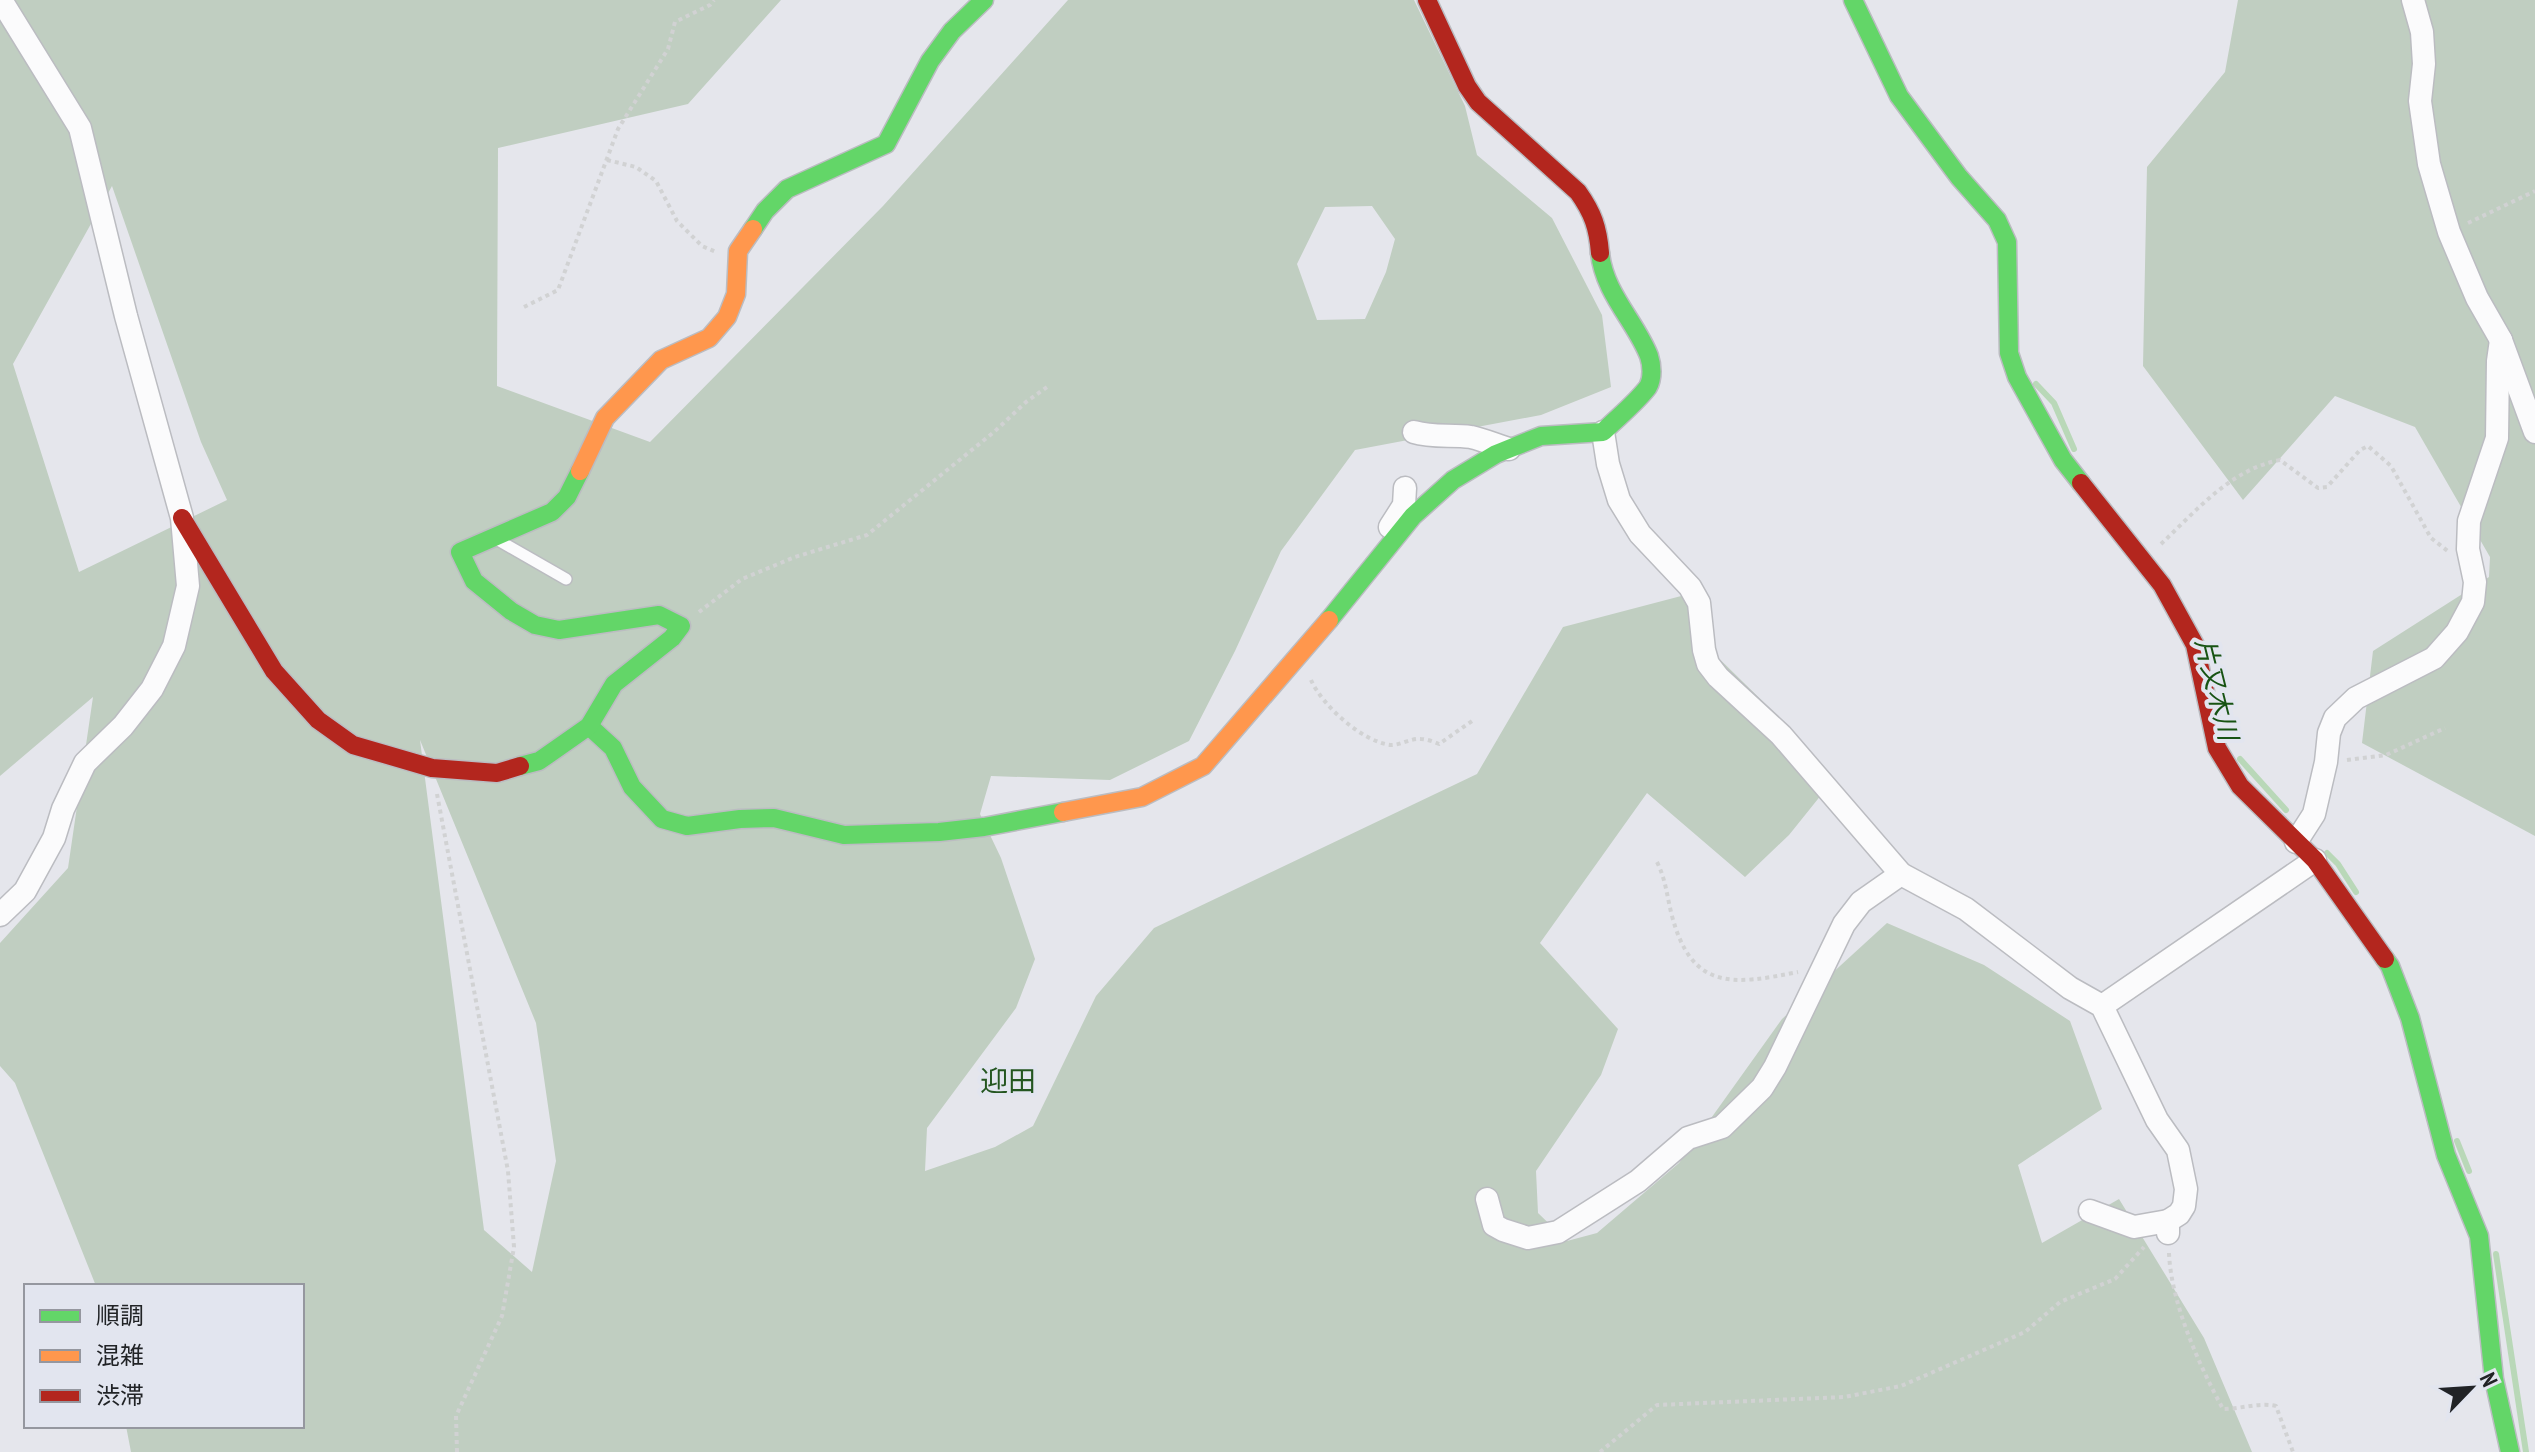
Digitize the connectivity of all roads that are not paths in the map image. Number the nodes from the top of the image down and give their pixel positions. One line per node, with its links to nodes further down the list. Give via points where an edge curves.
1 (1, 0): 13 (street, via 80,128)
2 (984, 0): 14 (street, via 930,61 886,144 787,189 765,211 738,254 736,294 727,317 709,338 661,360 605,418 567,497 552,512)
3 (1427, 0): 9 (street, via 1478,102 1590,208 1601,265 1649,356 1652,373 1649,385)
4 (1853, 0): 18 (street, via 1899,96 1997,220 2007,242 2009,353 2017,377 2063,460 2162,585 2195,645 2217,748 2240,786)
5 (2413, 0): 6 (street, via 2422,32 2420,101 2429,164 2449,232)
6 (2501, 340): 7 (street); 18 (street, via 2497,438 2469,521 2473,602 2457,632 2434,658 2356,698 2335,718 2329,733 2333,761 2314,814)
7 (2531, 408): 10 (street)
8 (1414, 432): 11 (street, via 1474,438)
9 (1603, 432): 11 (street, via 1541,436); 20 (street, via 1619,500 1640,534 1699,603 1708,664 1781,735)
10 (2535, 432)
11 (1509, 449): 15 (street, via 1453,480 1413,516)
12 (1405, 488): 15 (street, via 1404,505 1385,535)
13 (182, 518): 17 (street, via 274,671 318,720 353,745 432,768 497,773 539,761); 21 (street, via 188,586 174,646 152,689 85,763 25,891)
14 (494, 538): 16 (lane); 17 (street, via 460,552 474,581 535,625 559,630 659,615 681,626 614,684)
15 (1379, 558): 17 (street, via 1203,766 1142,797 939,832 844,835 774,818 687,826 662,819 632,787 613,748)
16 (566, 579)
17 (589, 726)
18 (2301, 833): 19 (street)
19 (2315, 860): 22 (street); 25 (street, via 2390,966 2410,1018 2446,1155 2479,1236 2494,1379)
20 (1901, 874): 22 (street, via 1966,909); 23 (street, via 1861,902 1844,924 1775,1067 1762,1088 1722,1127 1688,1138 1638,1181 1558,1232 1528,1238 1503,1230 1494,1225)
21 (0, 915)
22 (2102, 1006): 24 (street, via 2157,1120 2178,1150 2186,1189 2184,1206 2168,1227 2134,1227)
23 (1487, 1199)
24 (2090, 1211)
25 (2510, 1452)

